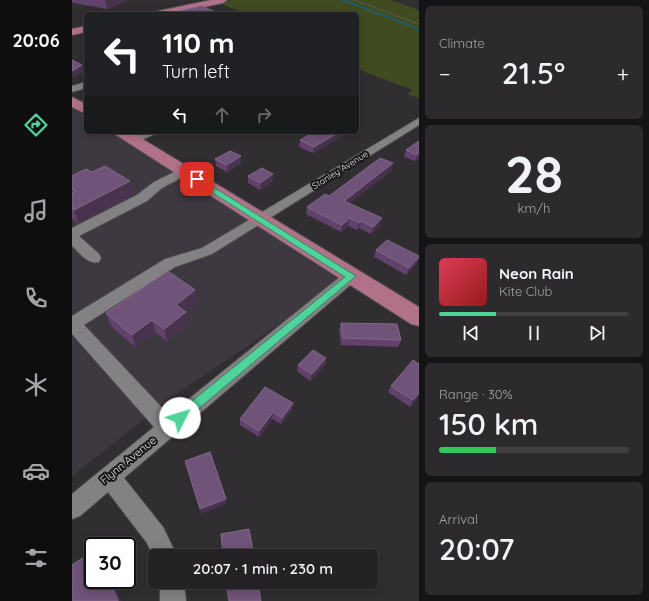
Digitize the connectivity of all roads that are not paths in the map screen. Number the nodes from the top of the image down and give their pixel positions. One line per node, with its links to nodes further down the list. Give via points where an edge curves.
1 (223, 0): 2 (main road)
2 (167, 12)
3 (84, 29): 4 (main road)
4 (72, 32)
5 (84, 85): 6 (street)
6 (72, 89)
7 (72, 101): 8 (main road)
8 (84, 109)
9 (419, 121): 13 (street, Stanley Avenue)
10 (139, 134): 11 (street)
11 (127, 136): 12 (main road)
12 (184, 171): 13 (main road); 14 (street, via 158,185 142,198)
13 (262, 219): 17 (main road); 19 (street, Stanley Avenue, via 207,251 170,263 73,324)
14 (72, 234)
15 (72, 238): 16 (street)
16 (94, 258)
17 (352, 276): 18 (main road); 19 (street, Flynn Avenue)
18 (419, 318)
19 (168, 428): 20 (street, Flynn Avenue)
20 (109, 476): 21 (street, Flynn Avenue); 22 (street, via 155,535)
21 (72, 508)
22 (162, 549)
23 (173, 589): 24 (street)
24 (174, 601)

